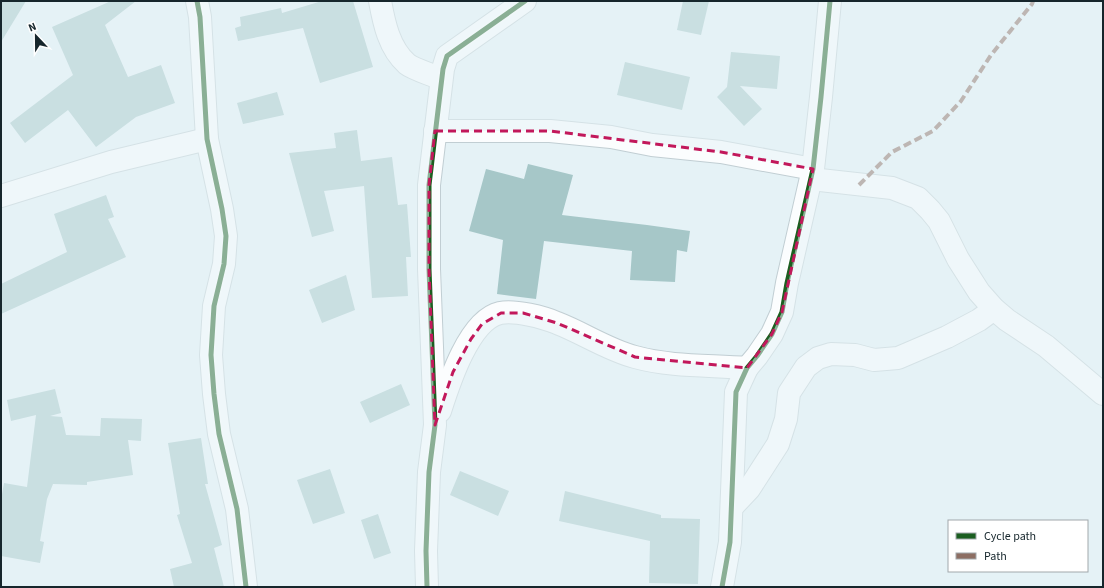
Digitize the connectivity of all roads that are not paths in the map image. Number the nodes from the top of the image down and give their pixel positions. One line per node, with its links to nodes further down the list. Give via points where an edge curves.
1 (197, 1): 7 (street)
2 (380, 1): 5 (street, via 393,46 407,64)
3 (525, 1): 5 (street, via 447,56)
4 (826, 3): 8 (street, via 821,97)
5 (441, 79): 6 (street)
6 (435, 131): 8 (street, via 550,131 611,137 652,145 721,152); 13 (street, via 429,184 429,269)
7 (206, 139): 9 (street, via 111,162); 15 (street, via 226,236 224,264 214,306 214,394 219,434 237,509)
8 (812, 174): 10 (street, via 892,188 918,198 939,221 958,260 979,292); 11 (street, via 782,312 772,334)
9 (1, 196)
10 (994, 309): 12 (street, via 1046,346); 14 (street, via 947,337 898,358 874,360 831,354 818,358 806,367 789,393 786,419 778,444 749,489)
11 (747, 368): 13 (street, via 664,362 635,357 557,323 523,313 501,313 482,324 471,339 452,372); 14 (street, via 736,392)
12 (1103, 394)
13 (435, 425): 16 (street, via 429,472)
14 (732, 507): 17 (street, via 730,542)
15 (246, 587)
16 (427, 587)
17 (722, 587)

